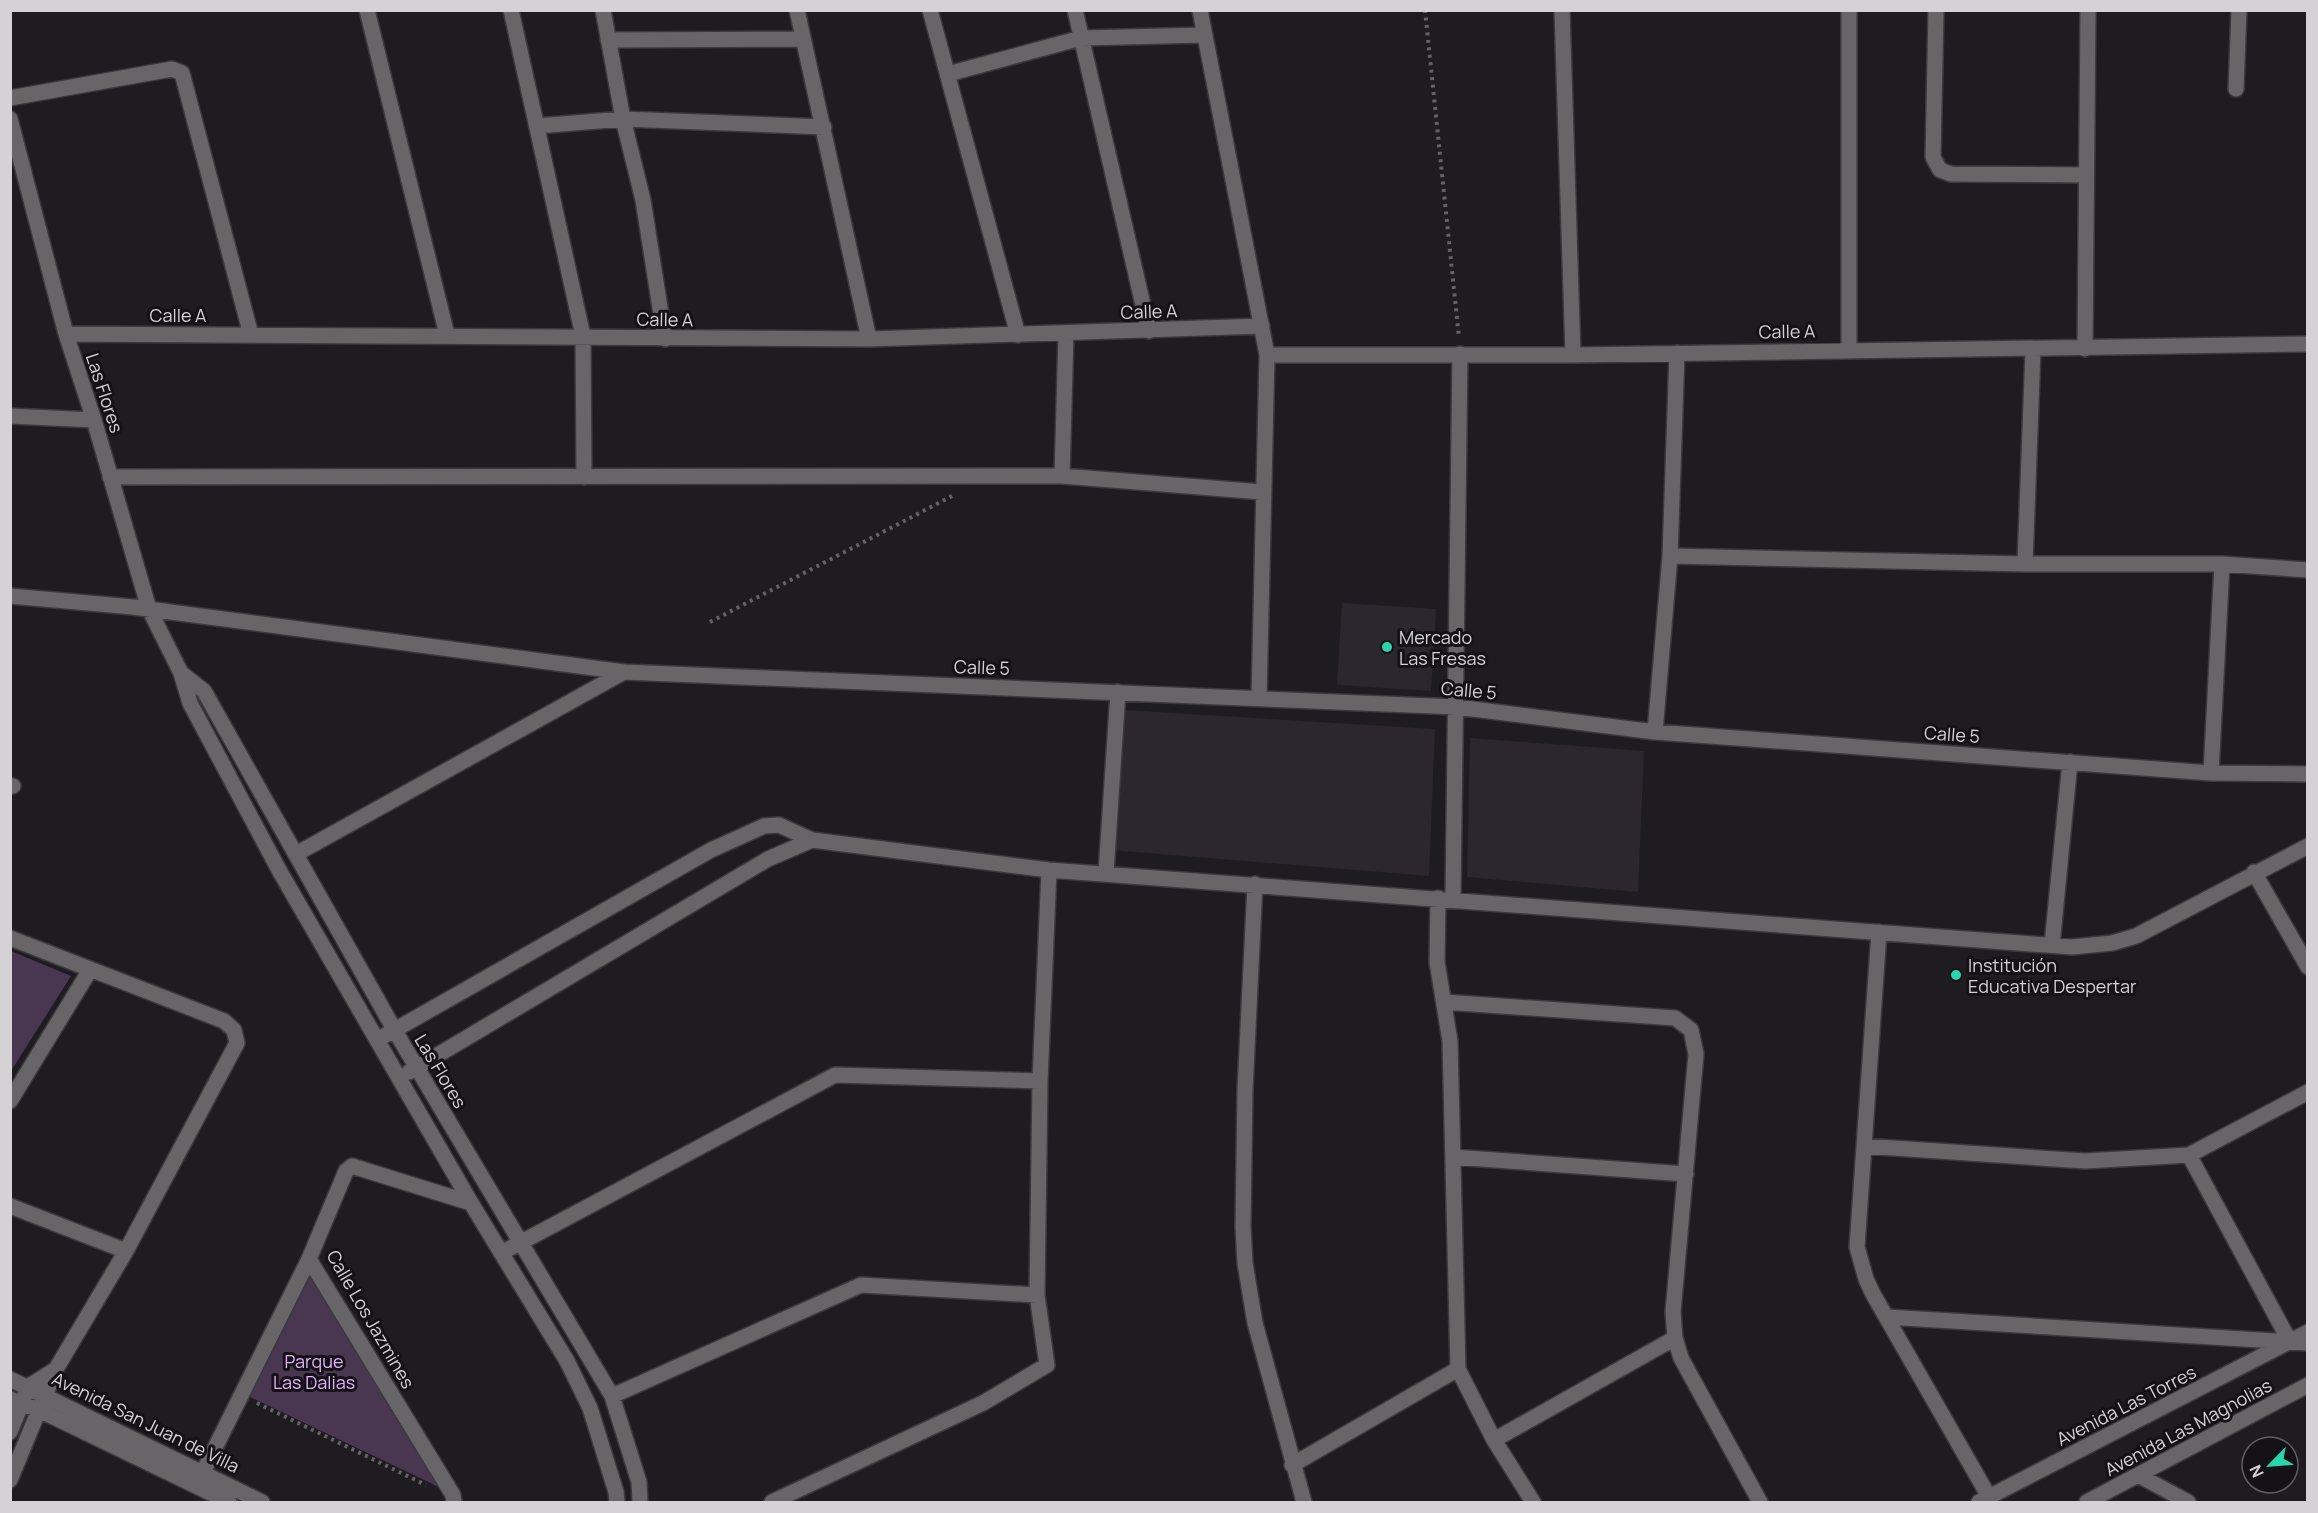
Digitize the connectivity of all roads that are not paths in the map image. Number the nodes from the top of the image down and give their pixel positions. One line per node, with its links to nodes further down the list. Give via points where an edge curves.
1 (367, 10): 30 (street)
2 (511, 10): 22 (street)
3 (603, 10): 16 (street)
4 (796, 10): 15 (street)
5 (930, 10): 17 (street)
6 (1075, 10): 14 (street)
7 (1200, 10): 13 (street)
8 (1562, 10): 42 (street)
9 (1849, 10): 37 (street)
10 (1936, 10): 24 (street, via 1933,158 1940,170 1951,174)
11 (2088, 10): 24 (street)
12 (2239, 10): 18 (street)
13 (1205, 35): 14 (street); 25 (street)
14 (1081, 38): 17 (street); 26 (street)
15 (803, 39): 16 (street); 23 (street)
16 (608, 40): 20 (street)
17 (948, 74): 31 (street)
18 (2236, 89)
19 (10, 98): 29 (street, via 172,69 182,73)
20 (622, 119): 22 (street); 23 (street); 33 (street, via 643,200)
21 (11, 125): 27 (street, Las Flores)
22 (537, 126): 32 (street)
23 (824, 127): 34 (street)
24 (2086, 175): 36 (street)
25 (1262, 326): 26 (street, Calle A); 41 (street)
26 (1149, 331): 28 (street, Calle A)
27 (66, 334): 29 (street, Calle A); 44 (street, Las Flores)
28 (1066, 334): 31 (street, Calle A); 45 (street)
29 (251, 335): 30 (street, Calle A)
30 (447, 335): 32 (street, Calle A)
31 (1018, 335): 34 (street, Calle A)
32 (583, 336): 33 (street, Calle A); 47 (street)
33 (665, 339): 34 (street, Calle A)
34 (869, 339)
35 (2307, 344): 36 (street, Calle A)
36 (2085, 348): 38 (street, Calle A)
37 (1849, 349): 38 (street, Calle A); 39 (street, Calle A)
38 (2033, 350): 50 (street)
39 (1677, 353): 42 (street, Calle A); 49 (street)
40 (1460, 354): 41 (street, Calle A); 42 (street, Calle A); 59 (street)
41 (1267, 355): 48 (street)
42 (1573, 355)
43 (10, 416): 44 (street)
44 (94, 420): 46 (street, Las Flores)
45 (1062, 476): 47 (street); 48 (street)
46 (111, 477): 47 (street); 54 (street, Las Flores)
47 (584, 477)
48 (1262, 492): 58 (street)
49 (1670, 556): 50 (street); 60 (street)
50 (2025, 564): 51 (street)
51 (2222, 564): 52 (street); 62 (street)
52 (2307, 570)
53 (10, 596): 54 (street, Calle 5)
54 (148, 609): 55 (street, Calle 5); 56 (street, Las Flores)
55 (624, 672): 57 (street, Calle 5); 66 (street)
56 (181, 673): 66 (street, Las Flores, via 204,692); 79 (street, Las Flores, via 190,703 229,778)
57 (1118, 692): 58 (street, Calle 5); 69 (street)
58 (1259, 699): 59 (street, Calle 5)
59 (1457, 707): 60 (street, Calle 5); 71 (street)
60 (1655, 732): 61 (street, Calle 5)
61 (2070, 762): 62 (street, Calle 5); 74 (street)
62 (2211, 773): 63 (street, Calle 5)
63 (2307, 774)
64 (812, 840): 67 (street); 78 (street, via 779,825 753,830 711,850); 80 (street, via 768,859)
65 (2307, 846): 68 (street)
66 (296, 854): 78 (street, Las Flores)
67 (1049, 870): 69 (street); 82 (street)
68 (2254, 872): 74 (street, via 2136,936 2093,947); 75 (street)
69 (1107, 873): 70 (street)
70 (1255, 884): 71 (street); 112 (street, via 1245,1101 1245,1263)
71 (1446, 898): 72 (street, via 1699,921); 77 (street, via 1437,962)
72 (1880, 932): 74 (street); 85 (street)
73 (10, 938): 76 (street)
74 (2052, 945)
75 (2307, 967)
76 (90, 970): 84 (street); 92 (street, via 224,1021 234,1030 237,1043)
77 (1444, 1002): 87 (street, via 1450,1041); 88 (street, via 1682,1021 1694,1036 1696,1054)
78 (395, 1031): 79 (street); 80 (street, Las Flores)
79 (377, 1040): 81 (street, Las Flores)
80 (416, 1068): 81 (street); 91 (street, Las Flores)
81 (399, 1078): 89 (street, Las Flores)
82 (1040, 1081): 91 (street, via 835,1075); 95 (street)
83 (2307, 1092): 86 (street)
84 (10, 1101)
85 (1864, 1146): 86 (street, via 2085,1161); 96 (street, via 1857,1247 1866,1279)
86 (2190, 1155): 99 (street)
87 (1453, 1157): 88 (street); 102 (street)
88 (1686, 1174): 98 (street, via 1673,1312)
89 (471, 1203): 93 (street, Las Flores); 94 (street, Calle Los Jazmines, via 352,1166 346,1171)
90 (10, 1206): 92 (street)
91 (522, 1241): 93 (street); 107 (street, Las Flores)
92 (126, 1251): 101 (street)
93 (501, 1253): 120 (street, Las Flores, via 567,1361 590,1408)
94 (309, 1259): 113 (street); 116 (street, Calle Los Jazmines)
95 (1037, 1295): 107 (street, via 861,1285); 122 (street, via 1047,1365 983,1403)
96 (1887, 1317): 99 (street); 117 (street)
97 (2307, 1332): 99 (street, Avenida Las Torres)
98 (1676, 1338): 111 (street); 125 (street, via 1695,1384)
99 (2290, 1342): 100 (street); 117 (street, Avenida Las Torres)
100 (2307, 1343)
101 (56, 1369): 105 (street); 106 (street)
102 (1458, 1370): 111 (street); 112 (street)
103 (10, 1379): 105 (street, Avenida San Juan de Villa)
104 (2307, 1385): 114 (street, Avenida Las Magnolias)
105 (29, 1386): 106 (street, Avenida San Juan de Villa); 108 (street)
106 (47, 1395): 109 (street); 113 (street, Avenida San Juan de Villa)
107 (612, 1396): 121 (street, Las Flores, via 639,1482)
108 (16, 1402): 109 (street, Avenida San Juan de Villa); 110 (street)
109 (39, 1410): 115 (street); 118 (street, Avenida San Juan de Villa)
110 (10, 1432)
111 (1494, 1440): 124 (street)
112 (1292, 1466): 123 (street)
113 (202, 1472): 119 (street, Avenida San Juan de Villa)
114 (2138, 1475): 126 (street, Avenida Las Magnolias); 127 (street)
115 (10, 1480)
116 (454, 1501)
117 (1987, 1501)
118 (229, 1503)
119 (262, 1503)
120 (617, 1503)
121 (640, 1503)
122 (772, 1503)
123 (1304, 1503)
124 (1533, 1503)
125 (1760, 1503)
126 (2087, 1503)
127 (2188, 1503)

